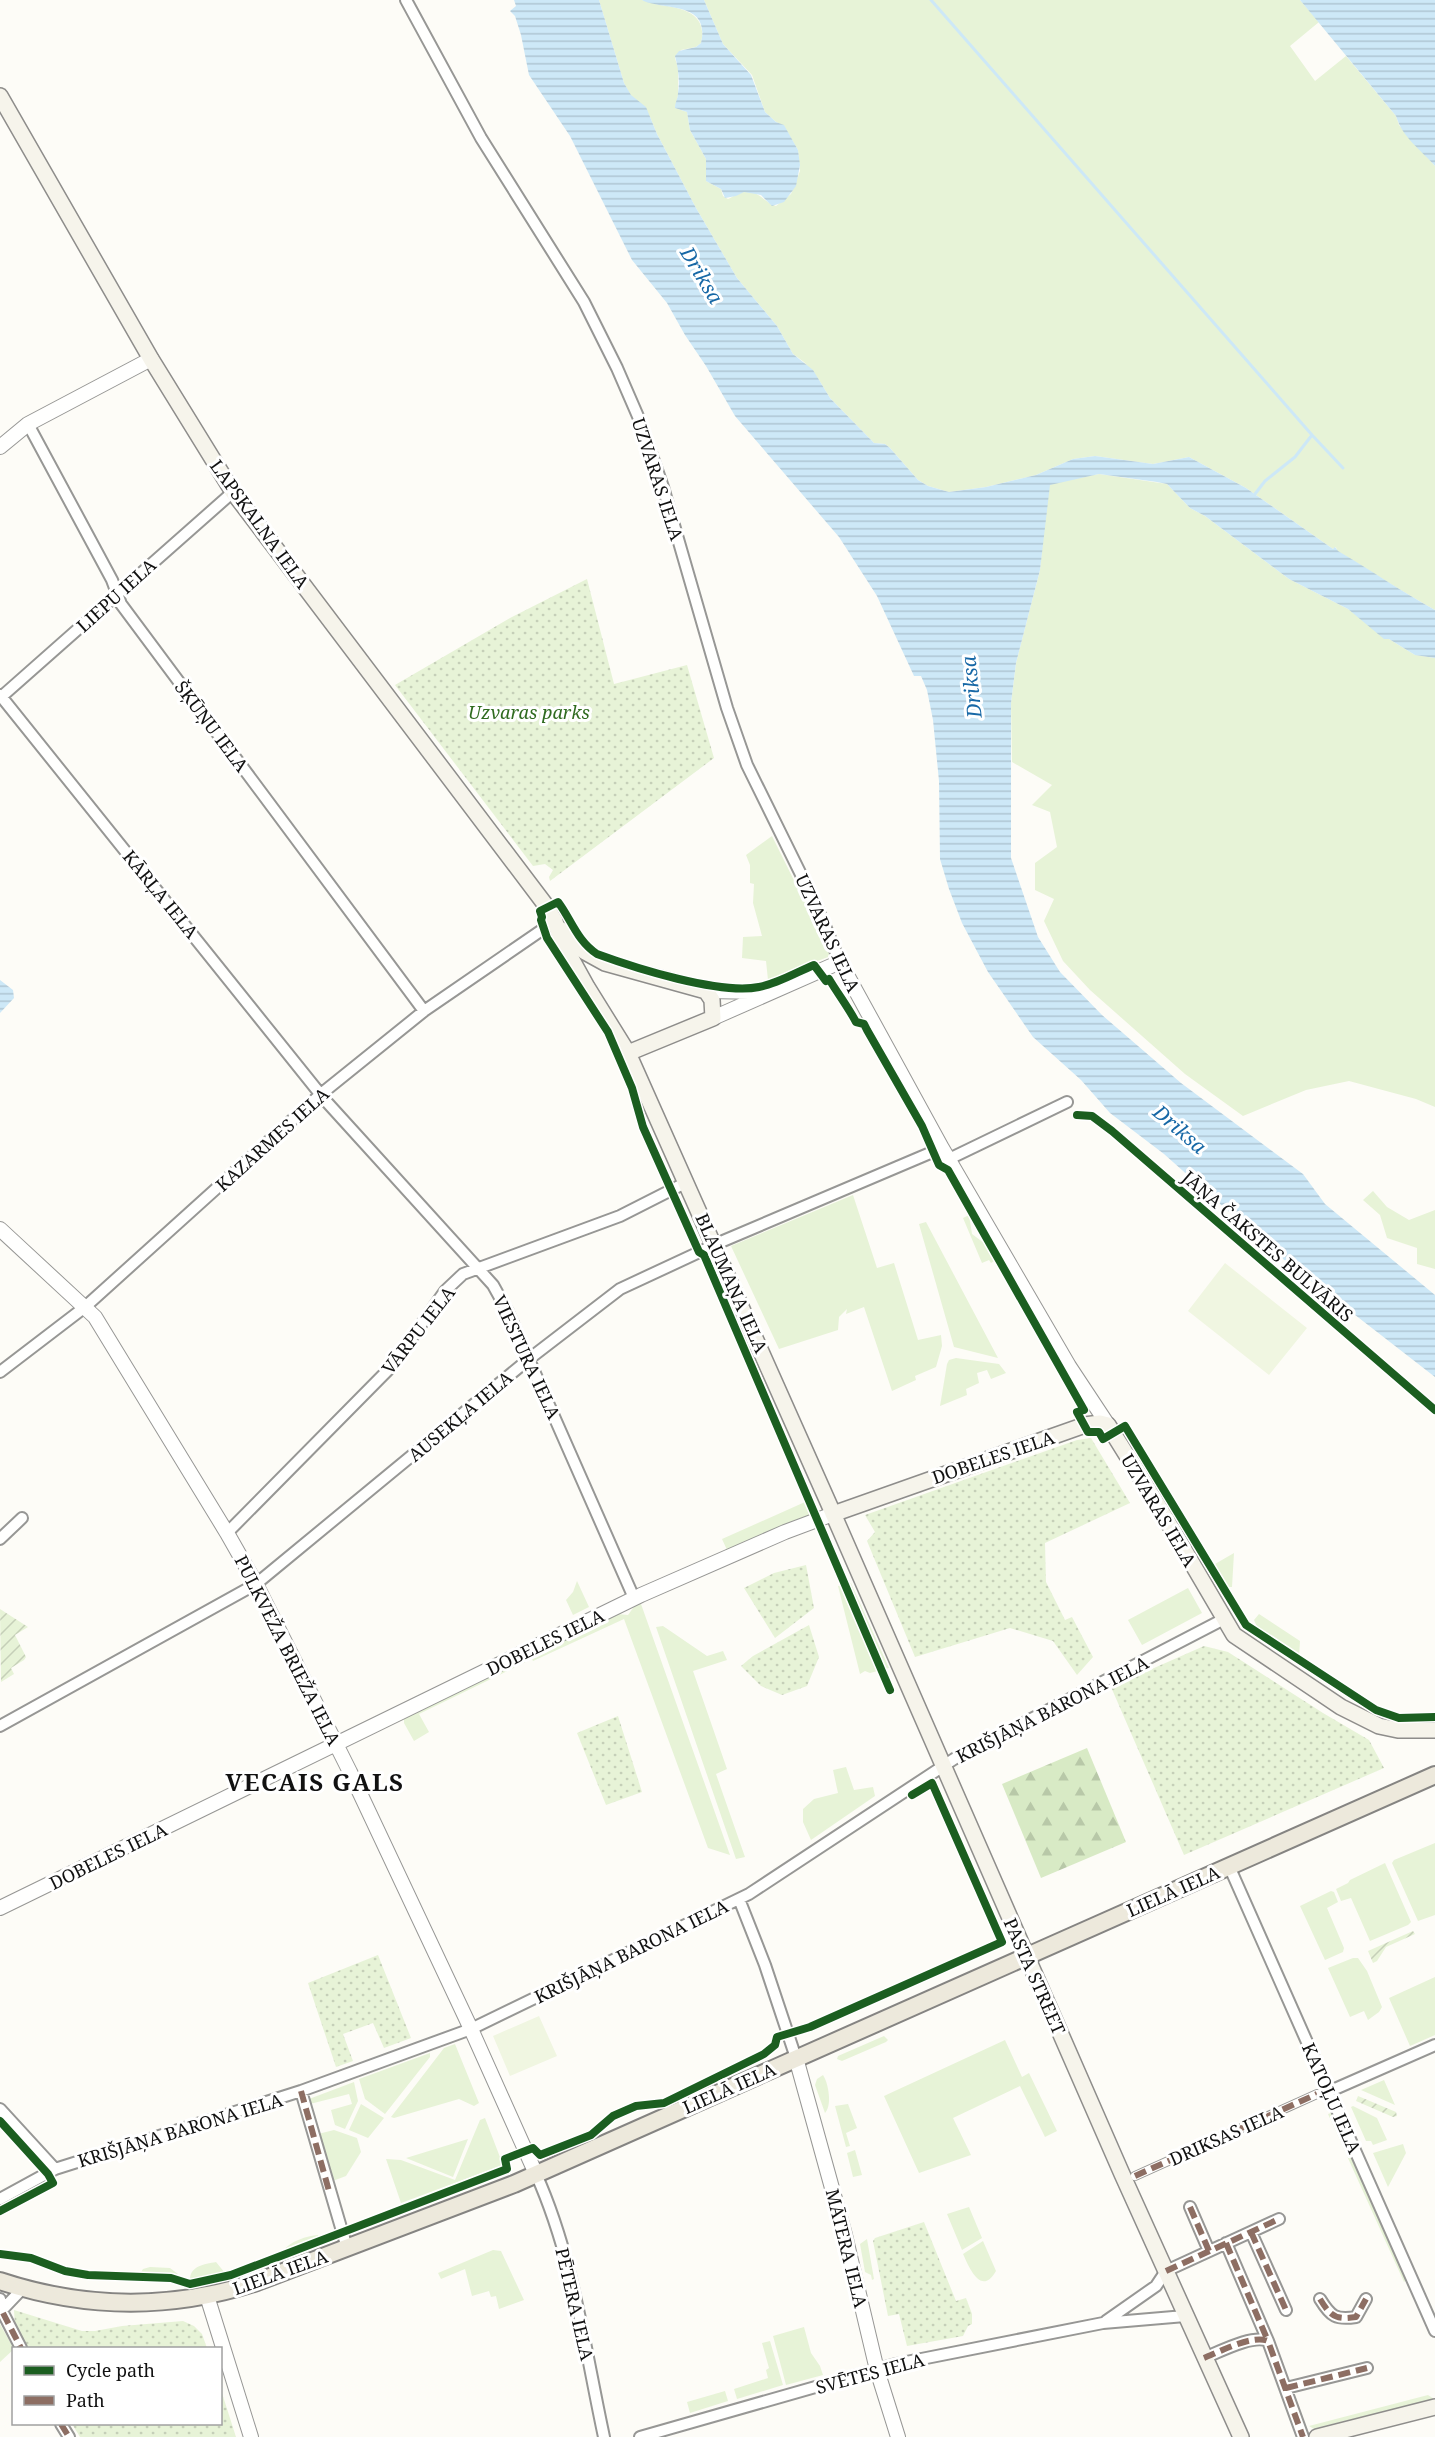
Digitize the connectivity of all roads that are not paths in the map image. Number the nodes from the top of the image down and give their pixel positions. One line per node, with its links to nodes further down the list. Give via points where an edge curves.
1 (406, 0): 10 (street, UZVARAS IELA, via 481,138 584,302 618,368 663,487 743,755)
2 (0, 96): 3 (main road, LAPSKALNA IELA)
3 (152, 359): 4 (street); 6 (main road, LAPSKALNA IELA)
4 (28, 424): 5 (street); 7 (street, ŠĶŪŅU IELA)
5 (0, 447)
6 (233, 492): 7 (street, LIEPU IELA); 9 (main road, LAPSKALNA IELA)
7 (118, 593): 8 (street, LIEPU IELA); 13 (street, ŠĶŪŅU IELA, via 121,604)
8 (1, 697): 16 (street, KĀRĻA IELA)
9 (556, 924): 11 (main road, LAPSKALNA IELA, via 585,952 605,963); 13 (street, KAZARMES IELA); 15 (main road, LAPSKALNA IELA, via 581,977)
10 (840, 962): 12 (street, LAPSKALNA IELA); 18 (street, UZVARAS IELA)
11 (706, 990): 12 (street, LAPSKALNA IELA); 14 (main road, via 712,1000)
12 (775, 991): 14 (street, LAPSKALNA IELA)
13 (424, 1011): 16 (street, KAZARMES IELA)
14 (713, 1018): 15 (main road, LAPSKALNA IELA)
15 (628, 1053): 19 (main road, BLAUMAŅA IELA)
16 (321, 1094): 22 (street, VIESTURA IELA); 23 (street, KAZARMES IELA)
17 (1067, 1102): 18 (street)
18 (946, 1153): 21 (street, AUSEKĻA IELA); 26 (street, UZVARAS IELA, via 1068,1366)
19 (687, 1182): 21 (main road, BLAUMAŅA IELA); 22 (street, VĀRPU IELA, via 620,1216)
20 (0, 1229): 23 (street, PULKVEŽA BRIEŽA IELA)
21 (715, 1245): 24 (street, AUSEKĻA IELA, via 620,1289); 27 (main road, BLAUMAŅA IELA)
22 (477, 1268): 24 (street, VIESTURA IELA, via 493,1285); 29 (street, VĀRPU IELA, via 463,1274 445,1291 391,1367)
23 (85, 1307): 25 (street, KAZARMES IELA); 29 (street, PULKVEŽA BRIEŽA IELA, via 95,1317)
24 (529, 1359): 31 (street, AUSEKĻA IELA); 32 (street, VIESTURA IELA)
25 (0, 1372)
26 (1108, 1425): 27 (main road, DOBELES IELA, via 1084,1425); 33 (main road, UZVARAS IELA)
27 (833, 1514): 32 (street, DOBELES IELA); 37 (main road, PASTA STREET)
28 (22, 1518): 30 (street)
29 (227, 1533): 31 (street, PULKVEŽA BRIEŽA IELA)
30 (0, 1539)
31 (256, 1584): 34 (street, AUSEKĻA IELA); 36 (street, PULKVEŽA BRIEŽA IELA)
32 (634, 1598): 36 (street, DOBELES IELA)
33 (1224, 1619): 35 (main road, UZVARAS IELA, via 1234,1635 1341,1707 1379,1726); 37 (street, KRIŠJĀŅA BARONA IELA)
34 (0, 1726)
35 (1432, 1730)
36 (336, 1744): 41 (street, DOBELES IELA); 43 (street, PULKVEŽA BRIEŽA IELA)
37 (943, 1765): 40 (street, KRIŠJĀŅA BARONA IELA); 42 (main road, PASTA STREET)
38 (1435, 1774): 39 (main road, LIELĀ IELA)
39 (1229, 1866): 42 (main road, LIELĀ IELA); 47 (street, KATOĻU IELA)
40 (739, 1899): 43 (street, KRIŠJĀŅA BARONA IELA); 45 (street)
41 (0, 1908)
42 (1026, 1956): 45 (main road, LIELĀ IELA); 60 (main road, PASTA STREET)
43 (471, 2029): 46 (street, KRIŠJĀŅA BARONA IELA); 51 (street, PULKVEŽA BRIEŽA IELA)
44 (1435, 2045): 47 (street)
45 (796, 2058): 51 (main road, LIELĀ IELA); 75 (street, MĀTERA IELA)
46 (301, 2091): 50 (street, KRIŠJĀŅA BARONA IELA); 58 (street)
47 (1329, 2091): 70 (street, KATOĻU IELA)
48 (1317, 2094): 52 (street, DRIKSAS IELA)
49 (0, 2109): 50 (street)
50 (56, 2169): 53 (street, KRIŠJĀŅA BARONA IELA)
51 (536, 2174): 58 (main road, LIELĀ IELA); 79 (street, PĒTERA IELA, via 553,2211)
52 (1134, 2176)
53 (0, 2199)
54 (1190, 2207): 59 (street)
55 (1279, 2219): 56 (street)
56 (1251, 2232): 57 (street); 67 (street)
57 (1226, 2243): 59 (street); 71 (street)
58 (347, 2248): 63 (main road, LIELĀ IELA)
59 (1209, 2251): 60 (street)
60 (1166, 2271): 68 (main road, PASTA STREET); 69 (street, SVĒTES IELA, via 1156,2286)
61 (0, 2281): 62 (main road, LIELĀ IELA)
62 (23, 2288): 63 (main road, LIELĀ IELA, via 114,2303 157,2303); 66 (street)
63 (207, 2296): 78 (street)
64 (1320, 2299): 65 (street, via 1328,2312 1340,2319 1356,2317)
65 (1366, 2299)
66 (2, 2304): 72 (street)
67 (1286, 2310)
68 (1185, 2316): 69 (street, SVĒTES IELA); 73 (main road, PASTA STREET)
69 (1103, 2323): 75 (street, SVĒTES IELA)
70 (1435, 2331)
71 (1268, 2341): 73 (street, via 1262,2338 1245,2342); 76 (street)
72 (20, 2347)
73 (1204, 2358): 82 (main road, PASTA STREET)
74 (1367, 2368): 76 (street)
75 (877, 2370): 80 (street, SVĒTES IELA); 81 (street, MĀTERA IELA)
76 (1286, 2388): 83 (street)
77 (1435, 2407): 84 (main road)
78 (251, 2437)
79 (603, 2437)
80 (640, 2437)
81 (898, 2437)
82 (1241, 2437)
83 (1304, 2437)
84 (1317, 2437)

